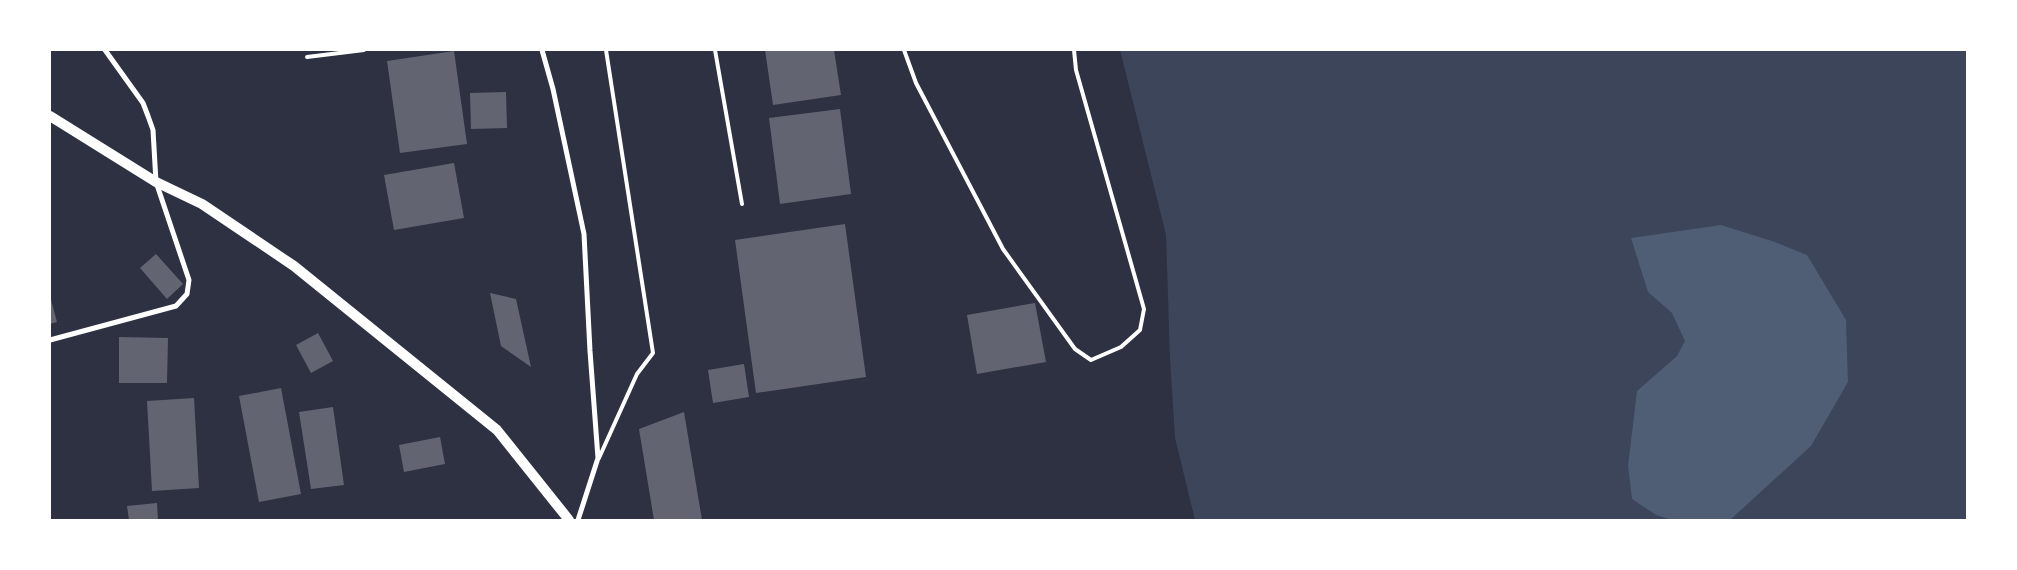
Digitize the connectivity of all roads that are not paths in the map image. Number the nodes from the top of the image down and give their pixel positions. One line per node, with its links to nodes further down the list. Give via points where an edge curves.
1 (105, 50): 10 (street, via 143,102 153,130)
2 (364, 50): 8 (lane)
3 (542, 50): 13 (street, via 584,234)
4 (606, 50): 13 (lane, via 653,353 637,374)
5 (715, 50): 11 (lane)
6 (904, 50): 7 (lane, via 916,83 1003,249 1075,349 1092,360 1121,348 1140,330 1144,309 1076,70)
7 (1074, 50)
8 (307, 57)
9 (50, 116): 10 (main road)
10 (156, 182): 12 (street, via 189,280 187,294 176,306); 14 (main road, via 202,204 294,266 497,430)
11 (742, 204)
12 (50, 340)
13 (598, 458): 15 (street)
14 (569, 520)
15 (578, 520)

